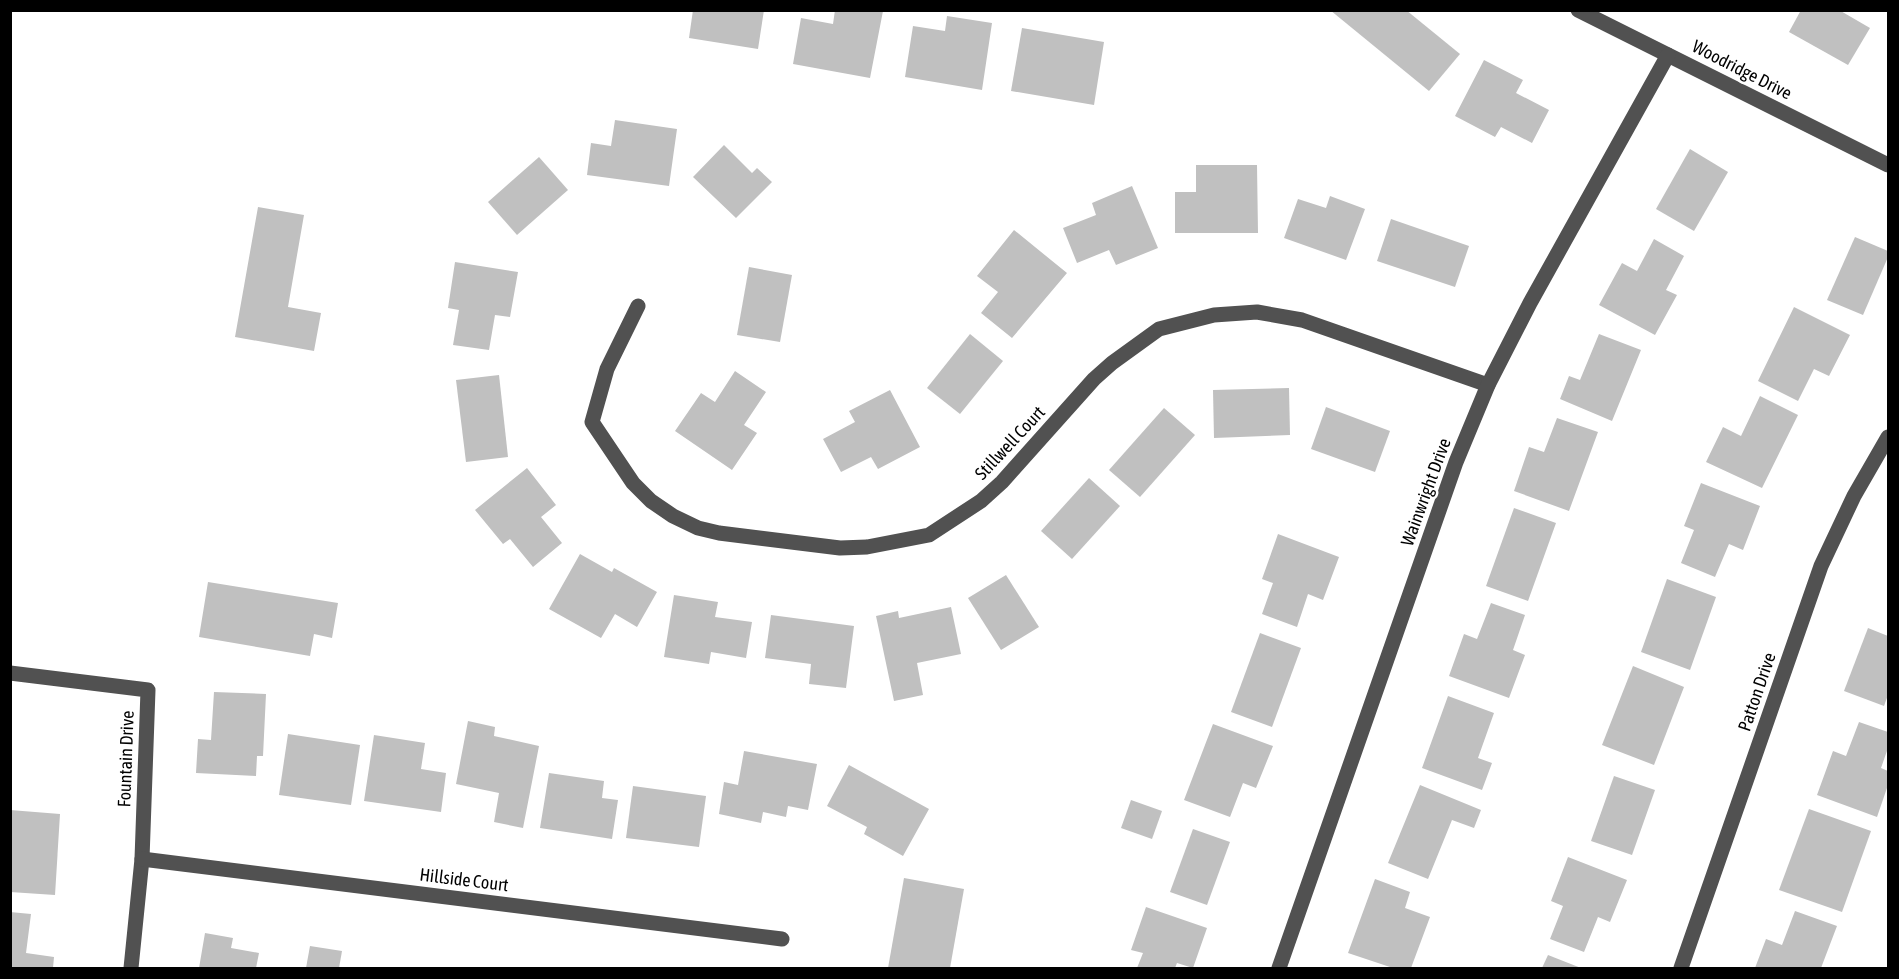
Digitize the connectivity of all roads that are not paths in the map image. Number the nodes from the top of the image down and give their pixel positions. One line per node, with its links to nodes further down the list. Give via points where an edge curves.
1 (1578, 10): 2 (street, Woodridge Drive)
2 (1668, 55): 3 (street, Woodridge Drive); 5 (street, Wainwright Drive)
3 (1888, 165)
4 (638, 306): 5 (street, Stillwell Court, via 607,369 592,422 633,483 651,501 698,528 840,548 929,535 981,501 1094,379 1159,328 1214,315 1281,315)
5 (1488, 385): 11 (street, Wainwright Drive, via 1456,462)
6 (1888, 437): 12 (street, Patton Drive, via 1821,566)
7 (10, 673): 8 (street, Fountain Drive, via 148,690)
8 (142, 859): 9 (street, Hillside Court); 10 (street)
9 (782, 939)
10 (131, 969)
11 (1279, 969)
12 (1681, 969)

